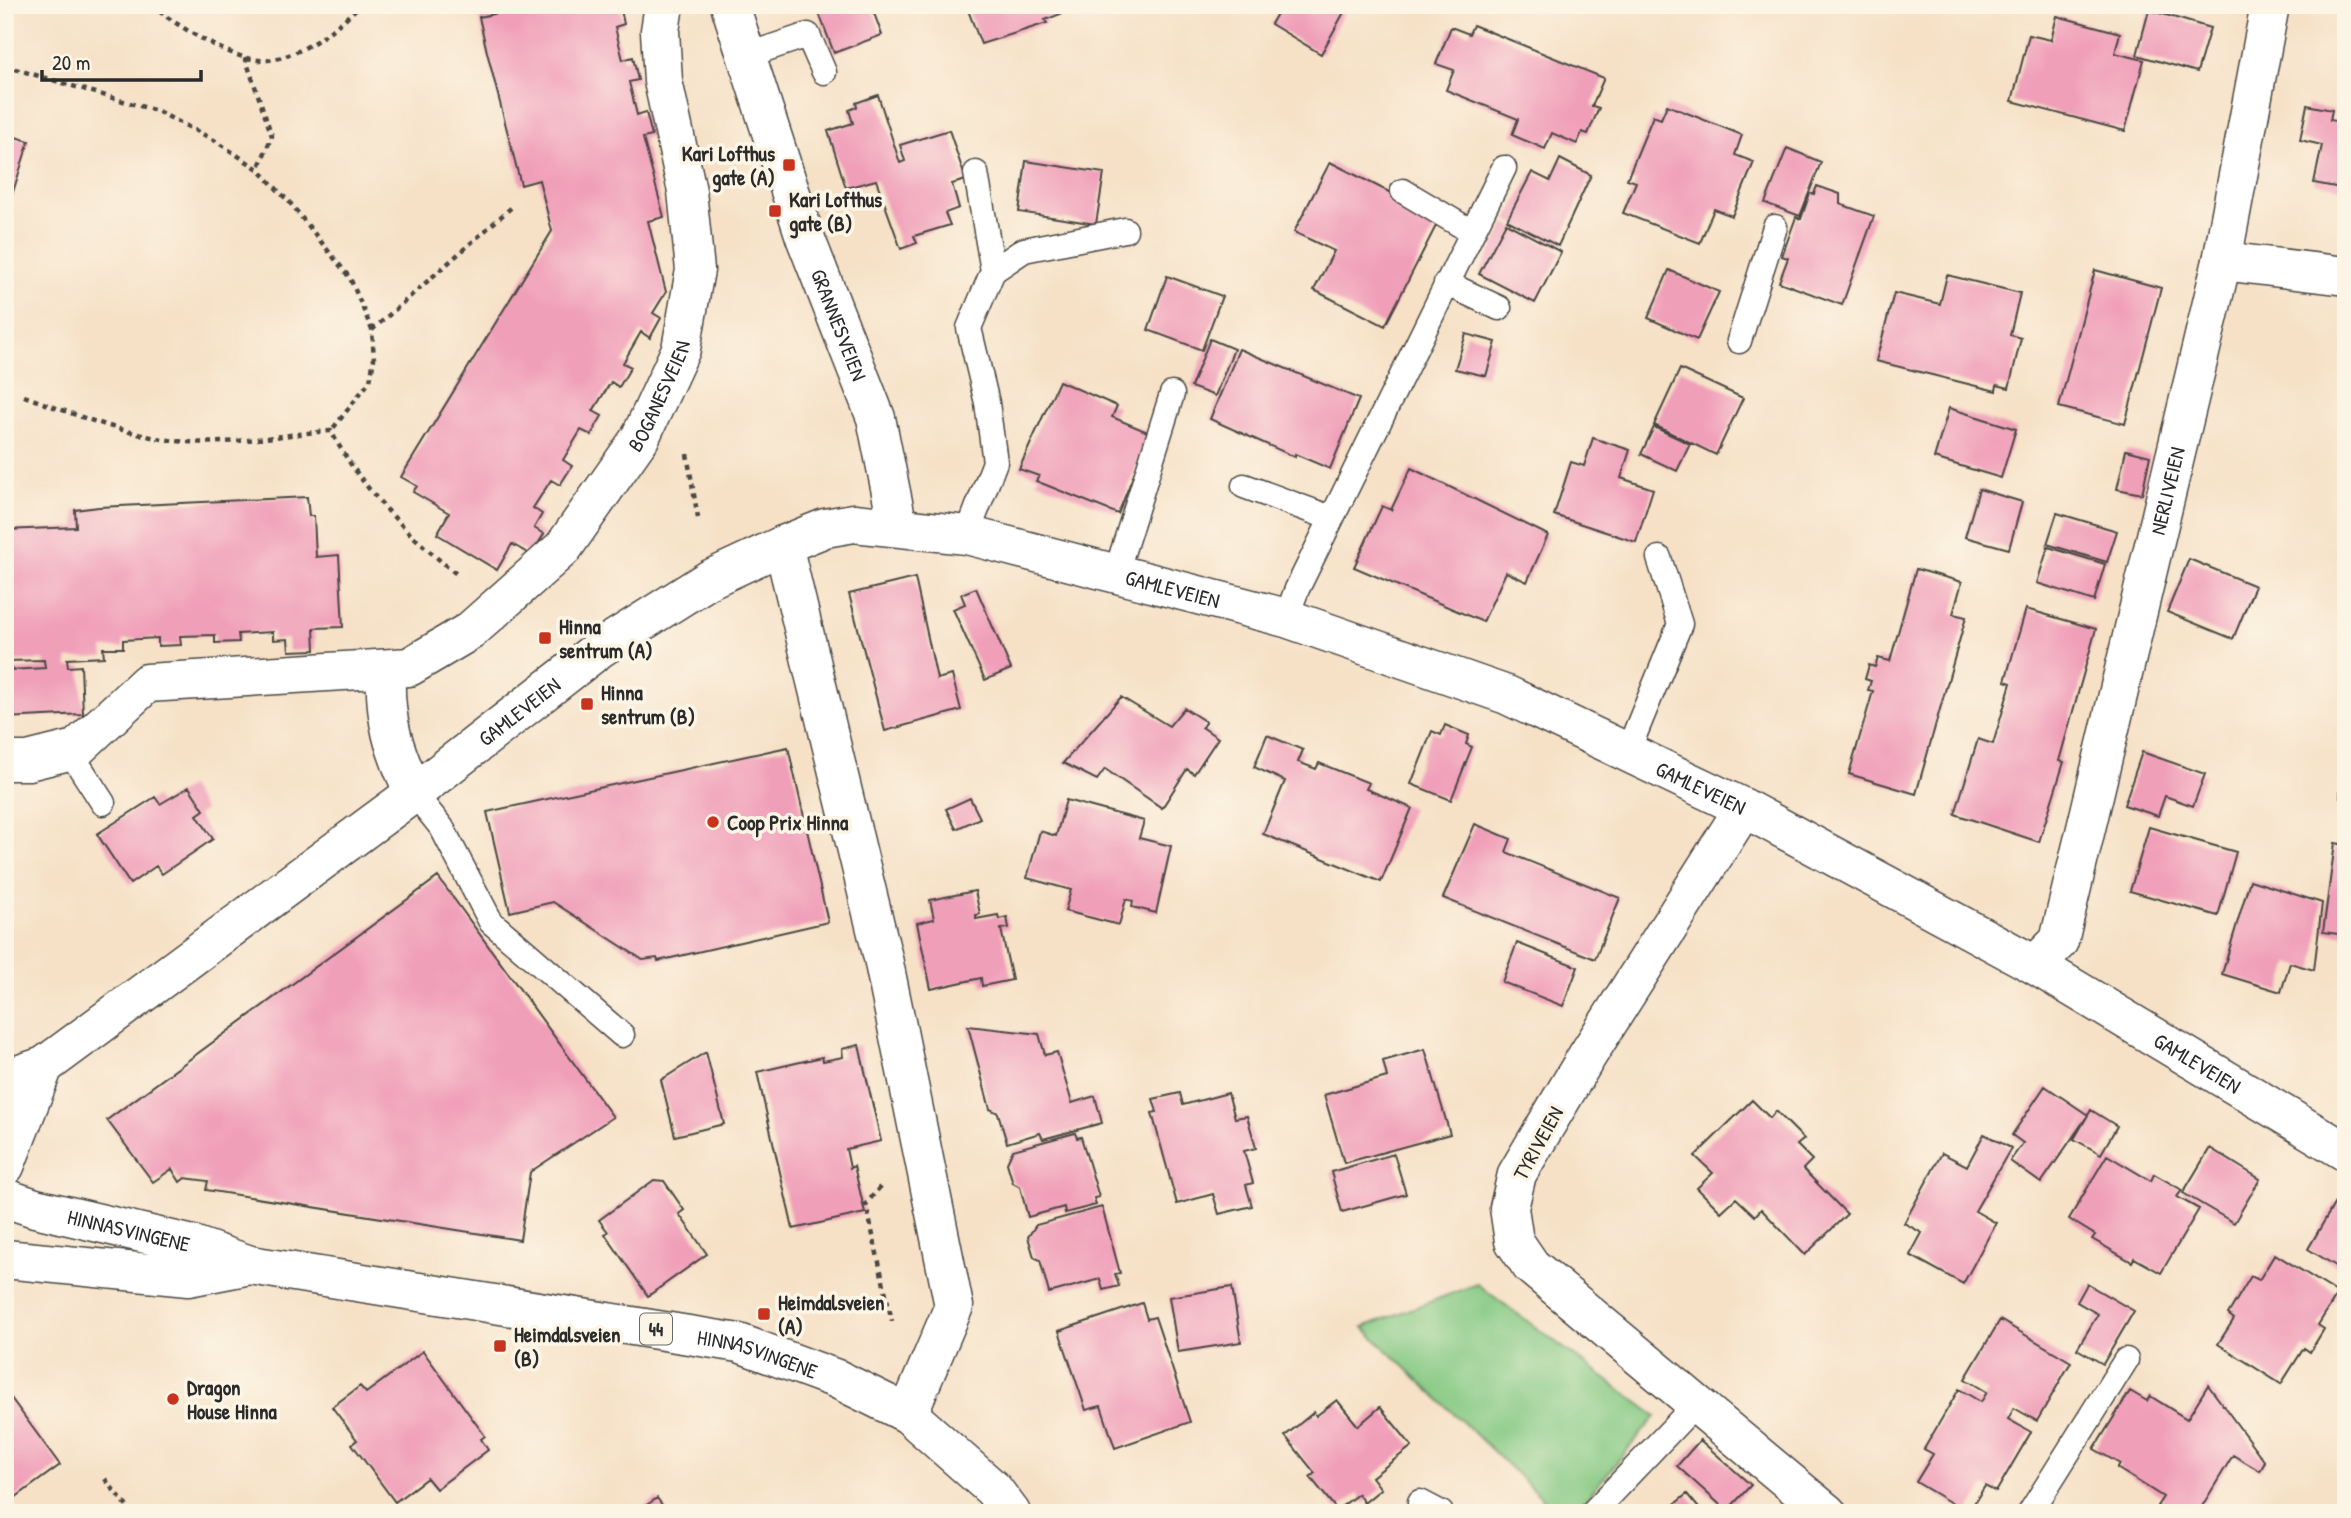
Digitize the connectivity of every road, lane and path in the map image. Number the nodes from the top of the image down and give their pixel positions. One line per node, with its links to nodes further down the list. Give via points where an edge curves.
1 (151, 5): 7 (path, via 212,43)
2 (360, 5): 7 (path, via 300,50 265,61)
3 (664, 5): 35 (street, BOGANESVEIEN, via 660,31 663,81 687,191 695,270 681,349 640,438 589,515 563,548)
4 (730, 5): 6 (street, GRANNESVEIEN)
5 (2270, 5): 18 (street, NERLIVEIEN)
6 (745, 56): 9 (lane, via 808,35); 30 (street, GRANNESVEIEN, via 805,237 876,418)
7 (245, 57): 11 (path, via 272,136)
8 (5, 66): 11 (path, via 157,111)
9 (824, 72)
10 (1504, 168): 17 (lane)
11 (258, 169): 23 (path, via 349,278)
12 (976, 173): 19 (lane)
13 (1403, 191): 17 (lane)
14 (513, 206): 23 (path)
15 (1775, 227): 24 (lane)
16 (1125, 230): 19 (lane, via 1024,250)
17 (1472, 232): 21 (lane)
18 (2222, 261): 20 (street); 44 (street, NERLIVEIEN, via 2059,941)
19 (993, 271): 31 (lane, via 969,328 995,462)
20 (2346, 276)
21 (1446, 283): 22 (lane); 29 (lane)
22 (1499, 308)
23 (372, 330): 27 (path, via 370,382)
24 (1739, 341)
25 (1172, 394): 34 (lane)
26 (24, 396): 27 (path, via 130,433 187,442 233,442)
27 (331, 431): 35 (path, via 348,464 408,531)
28 (1244, 486): 29 (lane)
29 (1331, 518): 36 (lane)
30 (898, 527): 31 (street, GAMLEVEIEN); 32 (street, GAMLEVEIEN, via 854,523 825,528)
31 (967, 535): 34 (street, GAMLEVEIEN)
32 (783, 545): 41 (street, GAMLEVEIEN, via 710,579 599,649); 57 (street, via 883,958 954,1306)
33 (1659, 558): 39 (lane, via 1680,624)
34 (1115, 573): 36 (street, GAMLEVEIEN)
35 (498, 608): 37 (street, BOGANESVEIEN, via 421,661)
36 (1286, 618): 39 (street, GAMLEVEIEN, via 1507,695)
37 (386, 670): 38 (street, BOGANESVEIEN, via 147,683); 41 (street, via 387,722)
38 (76, 749): 40 (street, BOGANESVEIEN, via 28,761); 42 (lane, via 74,758)
39 (1627, 753): 43 (street, GAMLEVEIEN)
40 (5, 761)
41 (414, 793): 45 (lane, via 442,828 491,922); 46 (street, GAMLEVEIEN)
42 (103, 803)
43 (1744, 808): 44 (street, GAMLEVEIEN); 56 (street, TYRIVEIEN, via 1517,1174 1502,1244)
44 (2035, 965): 48 (street, GAMLEVEIEN)
45 (622, 1035)
46 (44, 1066): 47 (street, GAMLEVEIEN); 49 (street)
47 (5, 1079)
48 (2346, 1152)
49 (5, 1166)
50 (5, 1198): 54 (street, HINNASVINGENE / 44, via 193,1245)
51 (5, 1210): 52 (street)
52 (5, 1232)
53 (5, 1259): 54 (street, HINNASVINGENE / 44, via 188,1277)
54 (250, 1265): 57 (street, HINNASVINGENE / 44, via 739,1343 837,1379)
55 (2126, 1360): 63 (lane)
56 (1696, 1404): 59 (street, TYRIVEIEN); 62 (lane)
57 (908, 1414): 61 (street, HINNASVINGENE / 44, via 993,1489)
58 (105, 1479): 60 (path)
59 (1825, 1512)
60 (132, 1513)
61 (1011, 1513)
62 (1592, 1513)
63 (2030, 1513)

